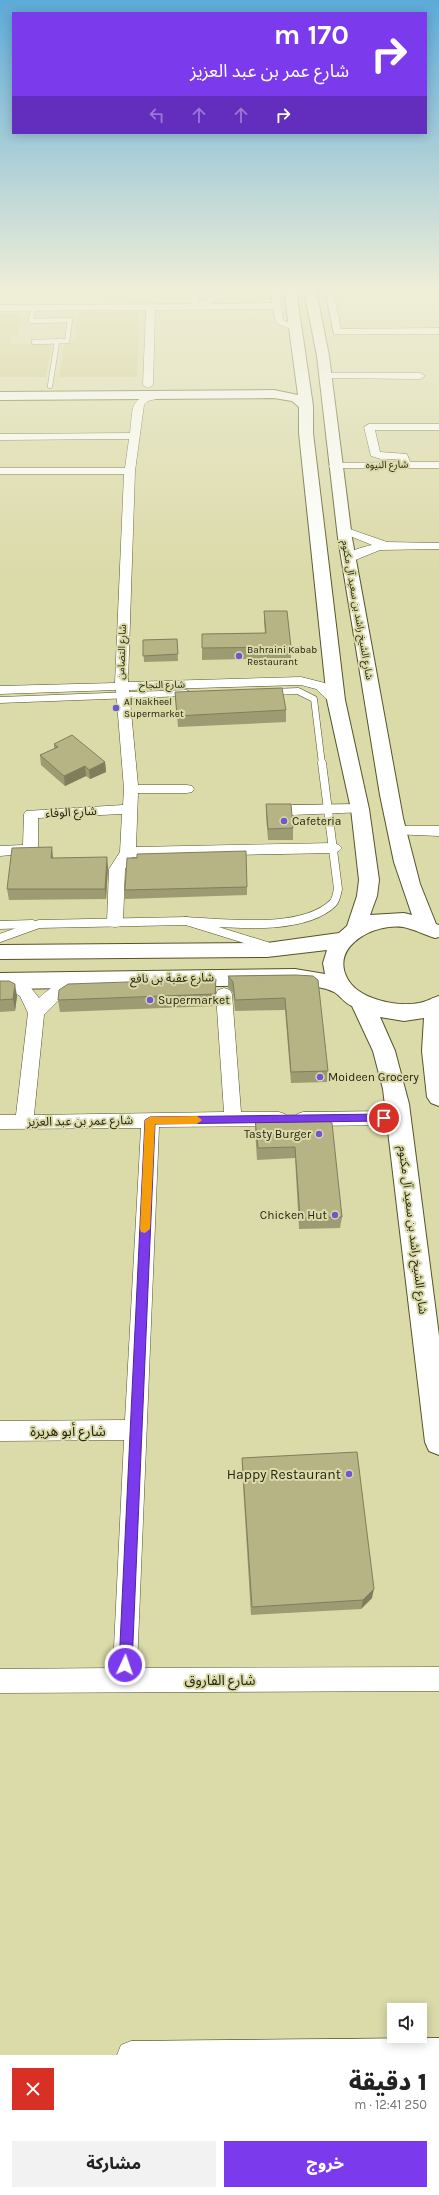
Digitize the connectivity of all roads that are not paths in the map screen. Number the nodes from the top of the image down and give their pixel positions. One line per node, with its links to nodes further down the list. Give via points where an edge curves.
1 (0, 386): 2 (street)
2 (50, 386): 6 (street)
3 (135, 386): 6 (street)
4 (294, 386): 11 (street)
5 (328, 386): 18 (street, شارع الشيخ راشد بن سعيد آل مكتوم)
6 (73, 390): 8 (street); 9 (street)
7 (160, 394): 8 (street); 10 (street, via 144,399); 11 (street, via 274,394 296,398)
8 (124, 395): 10 (street)
9 (0, 396)
10 (139, 404): 15 (street, شارع التضامن)
11 (306, 406): 13 (street)
12 (439, 427): 16 (street, via 369,427 375,454 403,456)
13 (306, 433): 21 (street, via 316,465 321,499 326,502); 26 (street)
14 (0, 436): 15 (street)
15 (134, 436): 20 (street, شارع التضامن)
16 (406, 465): 17 (street, شارع النيوه); 18 (street, شارع النيوه)
17 (439, 465)
18 (334, 466): 21 (street, شارع الشيخ راشد بن سعيد آل مكتوم)
19 (0, 471): 20 (street)
20 (130, 471): 29 (street, شارع التضامن)
21 (339, 499): 22 (street, شارع الشيخ راشد بن سعيد آل مكتوم)
22 (344, 530): 23 (street); 25 (street, شارع الشيخ راشد بن سعيد آل مكتوم)
23 (383, 545): 24 (street); 25 (street, via 357,552)
24 (439, 546)
25 (348, 560): 40 (street, شارع الشيخ راشد بن سعيد آل مكتوم)
26 (331, 663): 27 (street, شارع النجاح, via 313,678); 33 (street)
27 (301, 681): 29 (street, شارع النجاح); 33 (street, شارع النجاح, via 318,684 327,689)
28 (0, 690): 29 (street, شارع النجاح)
29 (123, 690): 31 (lane); 32 (lane); 34 (street, شارع التضامن)
30 (266, 692): 37 (lane, via 298,691 314,699)
31 (196, 693)
32 (0, 700)
33 (336, 700): 38 (street)
34 (131, 789): 35 (street); 36 (street, شارع التضامن)
35 (187, 789)
36 (130, 809): 43 (street, شارع الوفاء, via 31,814 30,850); 44 (street, شارع التضامن)
37 (329, 809): 38 (street); 39 (street); 42 (lane)
38 (360, 809): 50 (street, via 369,880 367,896)
39 (292, 810)
40 (396, 831): 41 (street); 49 (street, شارع الشيخ راشد بن سعيد آل مكتوم, via 412,892)
41 (439, 832)
42 (334, 848): 44 (street); 45 (lane, via 338,889 334,903 318,913 295,920 264,923)
43 (0, 851)
44 (128, 852): 46 (street, via 117,869)
45 (186, 921): 46 (lane); 52 (lane)
46 (116, 922): 48 (lane)
47 (0, 924): 48 (lane)
48 (39, 924): 51 (lane)
49 (433, 930): 50 (street, via 409,921 390,920 372,922)
50 (349, 934): 52 (street, via 320,944); 57 (street, شارع الشيخ راشد بن سعيد آل مكتوم, via 335,950 332,963 334,975)
51 (0, 938)
52 (277, 949): 53 (street)
53 (0, 952)
54 (85, 980): 55 (street, شارع عقبة بن نافع); 57 (street, شارع عقبة بن نافع, via 295,977 316,979); 59 (street, via 70,984 56,992)
55 (3, 981): 59 (street, via 22,987 33,998)
56 (224, 994): 62 (street)
57 (351, 994): 58 (street, شارع عقبة بن نافع, via 374,1008 401,1012 422,1011); 61 (street, شارع الشيخ راشد بن سعيد آل مكتوم, via 383,1043 391,1068)
58 (438, 1005): 60 (street, via 432,1027)
59 (36, 1012): 65 (street)
60 (439, 1097)
61 (399, 1118): 62 (street, شارع عمر بن عبد العزيز); 68 (street, شارع الشيخ راشد بن سعيد آل مكتوم)
62 (233, 1119): 63 (street, شارع عمر بن عبد العزيز)
63 (150, 1120): 65 (street, شارع عمر بن عبد العزيز); 66 (street)
64 (0, 1122): 65 (street, شارع عمر بن عبد العزيز)
65 (24, 1122)
66 (136, 1430): 67 (street, شارع أبو هريرة); 71 (street)
67 (0, 1431)
68 (439, 1442)
69 (439, 1679): 71 (street, شارع الفاروق)
70 (0, 1681): 71 (street, شارع الفاروق)
71 (124, 1681)
72 (438, 2051): 74 (street)
73 (132, 2055): 74 (street)
74 (201, 2055)

